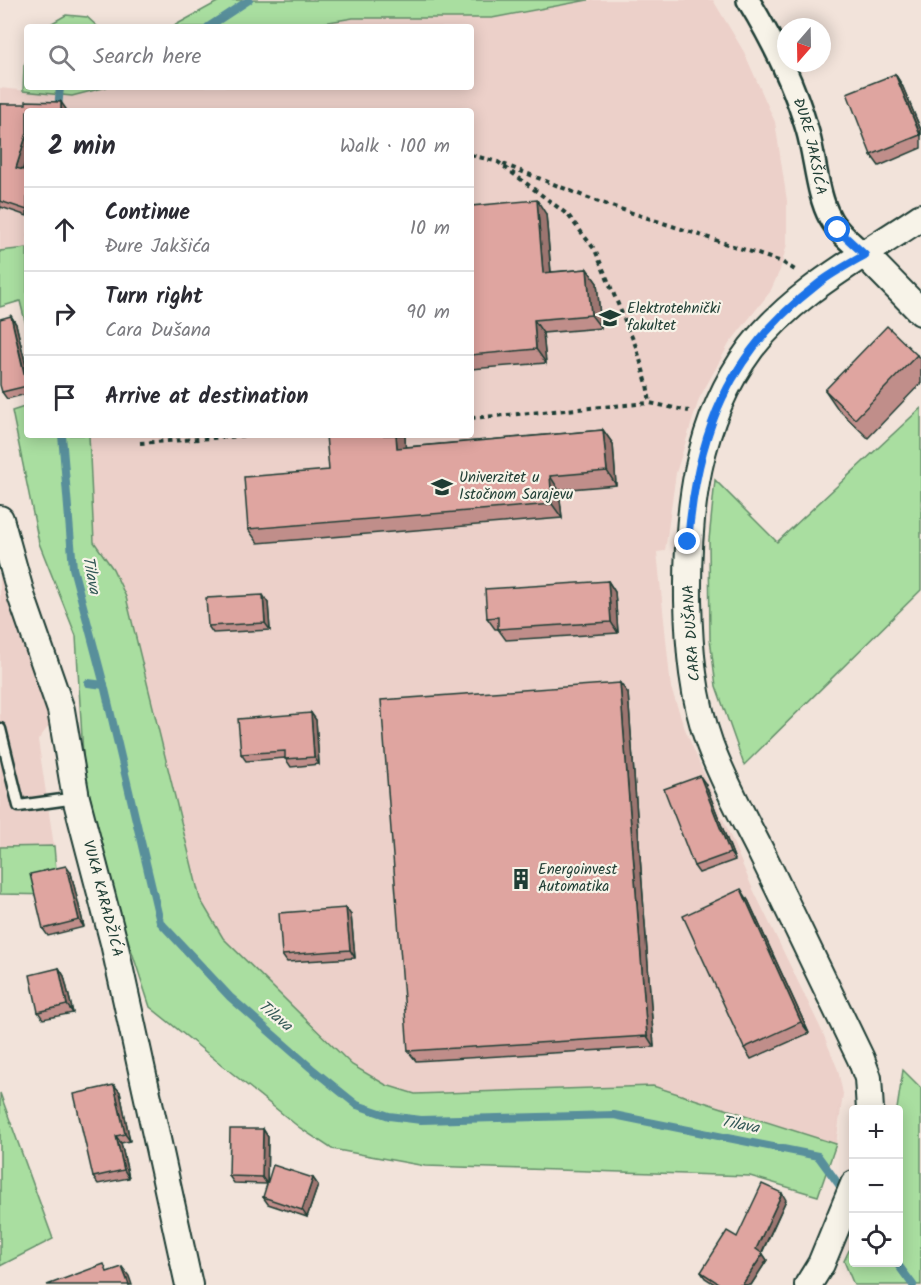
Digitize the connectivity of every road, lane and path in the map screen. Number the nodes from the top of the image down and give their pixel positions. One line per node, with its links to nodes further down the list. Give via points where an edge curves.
1 (748, 0): 5 (street, ĐURE JAKŠIĆA, via 791,81 830,218)
2 (474, 156): 3 (path)
3 (498, 162): 6 (path, via 596,201 782,262); 8 (path, via 568,215 595,250 637,349)
4 (921, 217): 5 (street, CARA DUŠANA)
5 (865, 255): 6 (street, CARA DUŠANA); 7 (street)
6 (819, 284): 9 (street, CARA DUŠANA, via 752,347 736,369)
7 (921, 312)
8 (650, 403): 9 (path); 10 (path)
9 (713, 416): 16 (street, CARA DUŠANA, via 691,500 689,634 693,678 718,764 861,1059 868,1078)
10 (474, 418)
11 (212, 438): 12 (path)
12 (140, 443)
13 (0, 519): 15 (street, VUKA KARADŽIĆA, via 22,598 61,710)
14 (0, 729): 15 (lane, via 19,806)
15 (76, 798): 18 (street, VUKA KARADŽIĆA, via 114,943)
16 (870, 1105)
17 (849, 1197): 19 (street)
18 (189, 1285)
19 (808, 1285)

